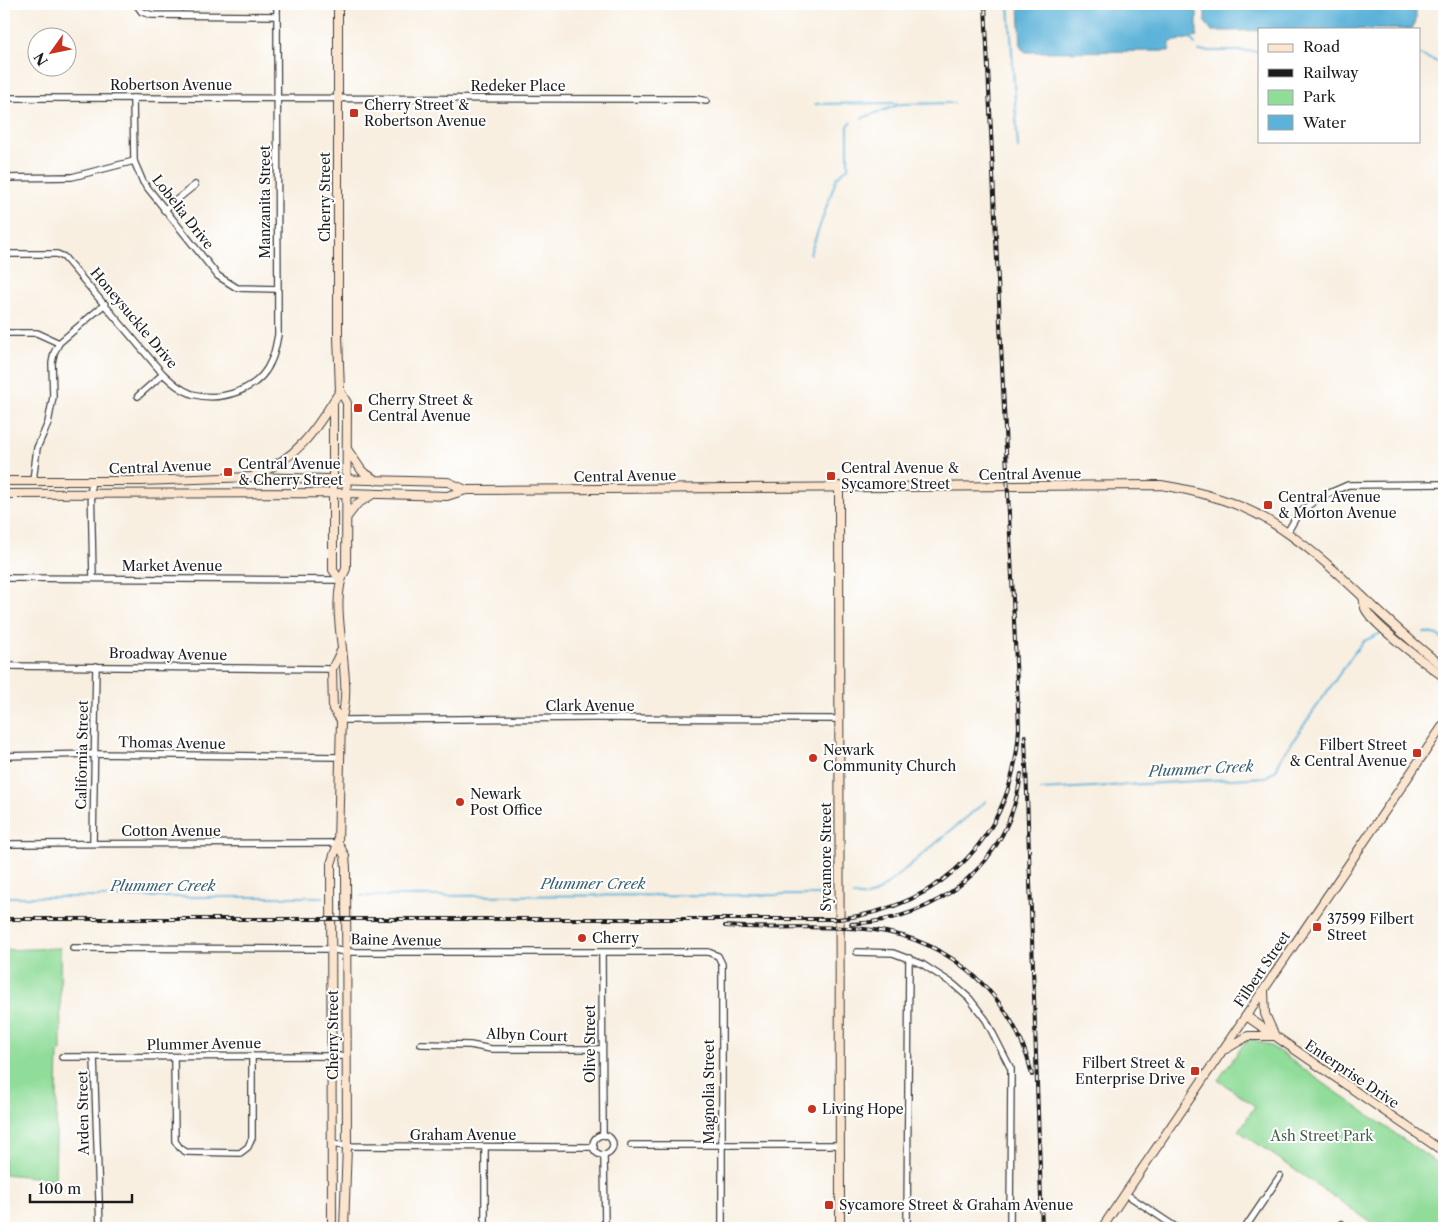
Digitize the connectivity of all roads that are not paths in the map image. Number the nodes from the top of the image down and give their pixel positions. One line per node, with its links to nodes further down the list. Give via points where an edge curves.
1 (136, 4): 4 (street, via 142,12 152,15)
2 (277, 4): 4 (street, Manzanita Street)
3 (338, 4): 8 (street, Cherry Street)
4 (277, 16): 5 (street, Manzanita Street)
5 (277, 97): 7 (street, Robertson Avenue); 8 (street, Robertson Avenue); 15 (street, Manzanita Street)
6 (4, 98): 7 (street, Robertson Avenue)
7 (133, 98): 10 (street, Lobelia Drive)
8 (338, 98): 9 (street, Redeker Place); 21 (street, Cherry Street)
9 (706, 101)
10 (134, 160): 11 (street, via 72,177); 13 (street, Lobelia Drive, via 143,182)
11 (4, 178)
12 (195, 185): 13 (street)
13 (164, 210): 15 (street, Lobelia Drive, via 218,276 237,288)
14 (4, 254): 16 (street, Honeysuckle Drive, via 57,254 64,257)
15 (277, 289): 20 (street, Manzanita Street, via 278,335 271,363)
16 (105, 304): 18 (street); 19 (street, Honeysuckle Drive)
17 (4, 333): 18 (street, via 37,333)
18 (59, 343): 30 (street, via 52,363 53,397 48,423 37,448)
19 (163, 374): 20 (street, Honeysuckle Drive, via 190,393 209,397 230,395); 22 (street)
20 (246, 388)
21 (340, 390): 23 (street); 24 (street, Cherry Street, via 347,403)
22 (138, 396)
23 (333, 402): 25 (street, via 305,444 270,470); 26 (street, Cherry Street)
24 (347, 449): 27 (street, Cherry Street); 28 (street, via 362,471)
25 (251, 477): 26 (street, Central Avenue); 31 (street, Central Avenue)
26 (333, 478): 27 (street, Central Avenue); 36 (street, Cherry Street)
27 (348, 478): 28 (street, Central Avenue); 35 (street, Cherry Street)
28 (376, 480): 34 (street, Central Avenue, via 448,482)
29 (4, 481): 30 (street, Central Avenue)
30 (33, 481): 31 (street, Central Avenue); 38 (street)
31 (91, 481): 39 (street)
32 (1444, 484): 42 (street, via 1348,485 1318,498 1298,514)
33 (839, 486): 34 (street, Central Avenue); 42 (street, Central Avenue, via 1161,485 1212,495 1262,517); 53 (street, Sycamore Street)
34 (466, 490): 40 (street, Central Avenue, via 446,496)
35 (347, 492): 36 (street, Central Avenue); 40 (street, Central Avenue); 41 (street, Cherry Street)
36 (333, 493): 39 (street, Central Avenue); 45 (street, Cherry Street, via 333,570)
37 (4, 494): 38 (street, Central Avenue)
38 (34, 494): 39 (street, Central Avenue)
39 (91, 494): 44 (street)
40 (373, 494): 41 (street, via 357,504)
41 (347, 517): 45 (street, Cherry Street, via 346,570)
42 (1287, 533): 46 (street, Central Avenue)
43 (4, 578): 44 (street, Market Avenue)
44 (93, 578): 45 (street, Market Avenue)
45 (340, 580): 47 (street, Cherry Street)
46 (1363, 596): 50 (street, Central Avenue); 52 (street, via 1366,609 1377,622)
47 (341, 651): 51 (street, Cherry Street); 54 (street, Cherry Street, via 345,669 345,708)
48 (4, 666): 49 (street, Broadway Avenue)
49 (96, 666): 51 (street, Broadway Avenue); 56 (street, California Street)
50 (1444, 667)
51 (332, 669): 54 (street, Cherry Street, via 333,709)
52 (1444, 677)
53 (839, 719): 54 (street, Clark Avenue); 85 (street, Sycamore Street)
54 (340, 720): 58 (street, Cherry Street)
55 (1444, 724): 69 (street, Filbert Street)
56 (94, 754): 57 (street, Thomas Avenue); 58 (street, Thomas Avenue); 59 (street, California Street)
57 (4, 756)
58 (340, 757): 61 (street, Cherry Street)
59 (93, 843): 60 (street, Cotton Avenue); 61 (street, Cotton Avenue)
60 (4, 844)
61 (338, 844): 63 (street, Cherry Street, via 331,864); 64 (street, Cherry Street, via 345,856)
62 (73, 948): 63 (street, Baine Avenue)
63 (331, 949): 64 (street, Baine Avenue); 75 (street, Cherry Street)
64 (345, 952): 66 (street, Baine Avenue); 77 (street, Cherry Street)
65 (857, 952): 68 (street, via 893,953)
66 (602, 953): 67 (street, Baine Avenue, via 708,952); 73 (street, Olive Street)
67 (718, 956): 84 (street, Magnolia Street, via 722,964)
68 (908, 958): 100 (street); 101 (street, via 940,974 969,998 986,1020 1009,1063)
69 (1264, 990): 70 (street, Filbert Street); 71 (street, via 1265,1014)
70 (1246, 1016): 71 (street, Enterprise Drive); 74 (street, Filbert Street)
71 (1275, 1036): 74 (street, via 1248,1036); 89 (street, Enterprise Drive)
72 (421, 1044): 73 (street, Albyn Court, via 491,1049)
73 (602, 1049): 81 (street, Olive Street)
74 (1222, 1052): 92 (street, Filbert Street)
75 (331, 1055): 76 (street, Plummer Avenue); 77 (street, Plummer Avenue); 82 (street, Cherry Street)
76 (252, 1056): 79 (street, Plummer Avenue); 79 (street, via 252,1138 240,1153 186,1152 175,1141)
77 (346, 1056): 86 (street, Cherry Street)
78 (62, 1057): 80 (street, Plummer Avenue)
79 (174, 1057): 80 (street, Plummer Avenue)
80 (94, 1058): 93 (street, Arden Street)
81 (602, 1135): 87 (street, via 596,1139); 90 (street, Olive Street, via 611,1138 613,1145 611,1151)
82 (332, 1144): 86 (street, Graham Avenue); 94 (street, Cherry Street)
83 (631, 1145): 84 (street)
84 (721, 1145): 85 (street); 98 (street, Magnolia Street)
85 (839, 1145): 99 (street, Sycamore Street)
86 (347, 1146): 88 (street, Graham Avenue); 95 (street, Cherry Street)
87 (594, 1147): 88 (street, Graham Avenue); 90 (street)
88 (485, 1148): 96 (street)
89 (1444, 1152)
90 (604, 1155): 97 (street, Olive Street)
91 (1280, 1176): 104 (street)
92 (1126, 1194): 102 (street, Filbert Street); 103 (street)
93 (100, 1228)
94 (332, 1228)
95 (344, 1228)
96 (485, 1228)
97 (605, 1228)
98 (722, 1228)
99 (840, 1228)
100 (907, 1228)
101 (1010, 1228)
102 (1102, 1228)
103 (1177, 1228)
104 (1245, 1228)

